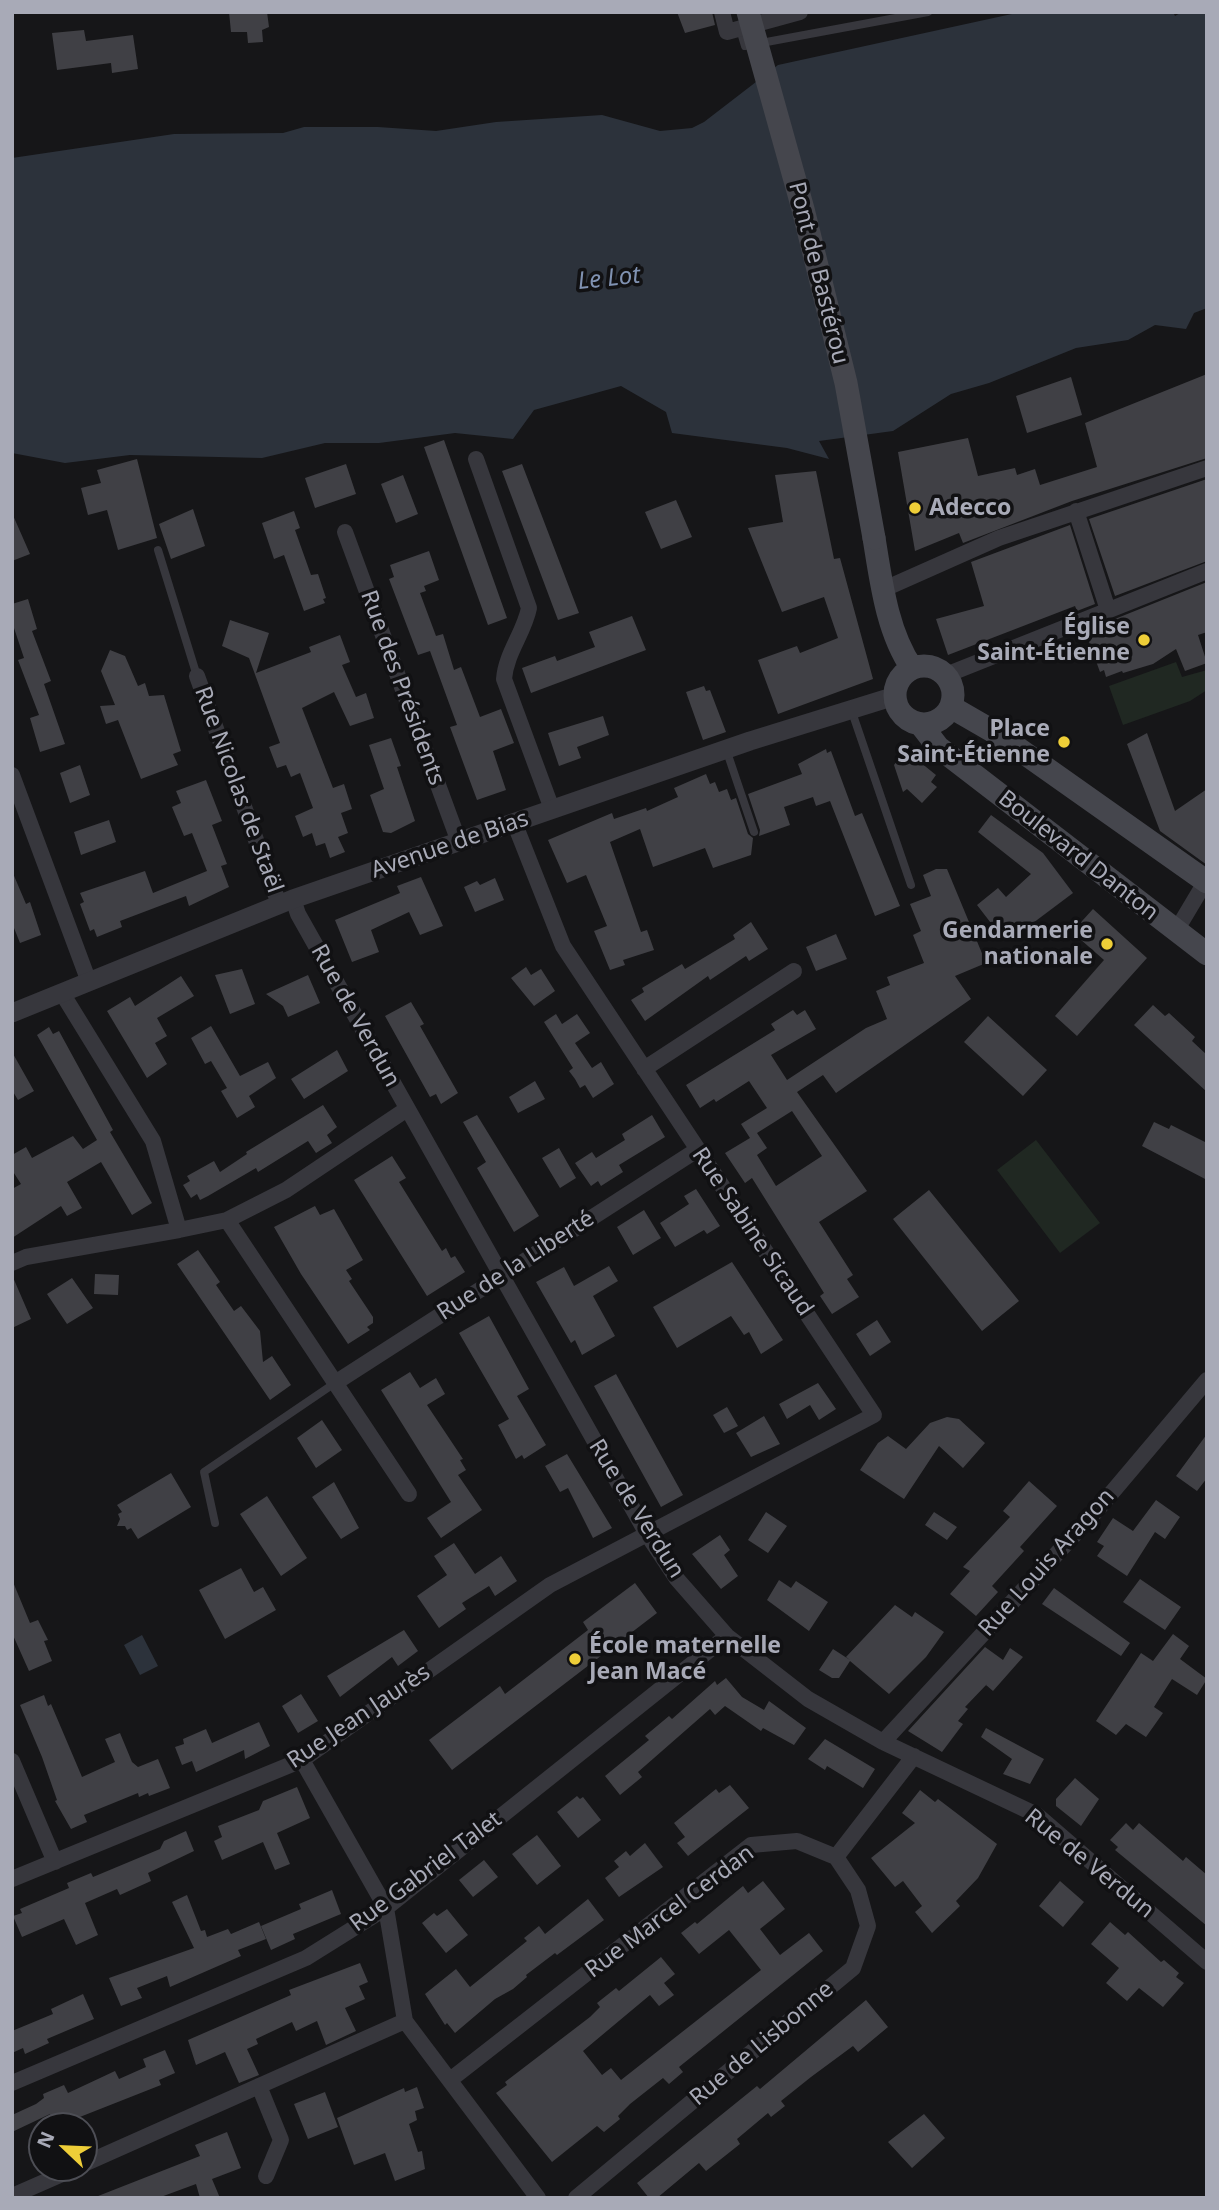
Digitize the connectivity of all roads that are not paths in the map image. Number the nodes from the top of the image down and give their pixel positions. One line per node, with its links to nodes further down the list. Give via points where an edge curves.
1 (722, 12): 4 (street)
2 (800, 12): 4 (street)
3 (929, 12): 4 (lane, via 745,46)
4 (747, 22): 11 (main road, Pont de Bastérou, bridge, via 803,209 846,383)
5 (476, 459): 22 (street, via 529,608 504,679)
6 (1207, 468): 7 (street)
7 (1076, 511): 11 (street, via 999,538); 12 (street)
8 (345, 533): 25 (street, Rue des Présidents)
9 (158, 550): 15 (lane)
10 (1207, 571): 12 (street)
11 (882, 590): 13 (main road, Pont de Bastérou)
12 (1108, 610): 14 (street)
13 (912, 668): 14 (main road, via 930,666); 16 (main road, via 899,680)
14 (946, 675): 17 (main road, via 953,690)
15 (197, 676): 28 (street, Rue Nicolas de Staël)
16 (895, 696): 18 (street, Avenue de Bias); 19 (main road, via 905,719)
17 (951, 707): 19 (main road, via 939,721); 26 (main road, via 996,733)
18 (851, 709): 20 (street, Avenue de Bias); 27 (lane)
19 (921, 725): 29 (main road, Boulevard Danton, via 938,747)
20 (726, 749): 22 (street, Avenue de Bias); 24 (lane)
21 (12, 775): 32 (street)
22 (552, 809): 23 (street, Avenue de Bias)
23 (514, 822): 25 (street, Avenue de Bias); 35 (street, Rue Sabine Sicaud, via 563,947)
24 (754, 832)
25 (459, 842): 28 (street, Avenue de Bias)
26 (1206, 881): 29 (street)
27 (911, 885)
28 (286, 902): 32 (street, Avenue de Bias); 36 (street, Rue de Verdun)
29 (1176, 931): 30 (main road, Boulevard Danton)
30 (1207, 954)
31 (794, 971): 35 (street)
32 (89, 982): 33 (street, Avenue de Bias)
33 (62, 993): 34 (street, Avenue de Bias); 39 (street, via 153,1141)
34 (12, 1013)
35 (644, 1069): 37 (street, Rue Sabine Sicaud)
36 (407, 1109): 38 (street, via 286,1190); 41 (street, Rue de Verdun)
37 (697, 1150): 41 (street, Rue de la Liberté); 46 (street, Rue Sabine Sicaud, via 874,1415)
38 (228, 1220): 39 (street); 43 (street)
39 (179, 1230): 40 (street)
40 (12, 1263)
41 (499, 1275): 43 (street, Rue de la Liberté); 46 (street, Rue de Verdun)
42 (1207, 1380): 48 (street, Rue Louis Aragon, via 1098,1509)
43 (335, 1384): 44 (street); 45 (lane, via 204,1472)
44 (409, 1494)
45 (215, 1523)
46 (646, 1534): 47 (street, Rue de Verdun, via 677,1579); 50 (street, Rue Jean Jaurès, via 551,1585)
47 (727, 1636): 48 (street, Rue de Verdun, via 808,1699); 55 (street, Rue Gabriel Talet)
48 (883, 1742): 49 (street, Rue de Verdun)
49 (914, 1756): 52 (street); 56 (street, Rue de Verdun, via 1037,1815)
50 (302, 1760): 53 (street, Rue Jean Jaurès); 55 (street)
51 (12, 1761): 53 (street)
52 (836, 1857): 58 (street, Rue Marcel Cerdan, via 797,1841 751,1845); 66 (street, Rue de Lisbonne, via 858,1891 868,1926 853,1968)
53 (55, 1862): 54 (street, Rue Jean Jaurès)
54 (12, 1879)
55 (386, 1908): 57 (street); 59 (street, Rue Gabriel Talet, via 306,1958)
56 (1207, 1962)
57 (405, 2021): 58 (street); 60 (street)
58 (450, 2080): 65 (street)
59 (12, 2082)
60 (258, 2087): 61 (street); 62 (street, via 281,2140)
61 (98, 2158)
62 (266, 2176)
63 (44, 2182): 64 (street)
64 (12, 2196)
65 (538, 2198)
66 (576, 2198)

